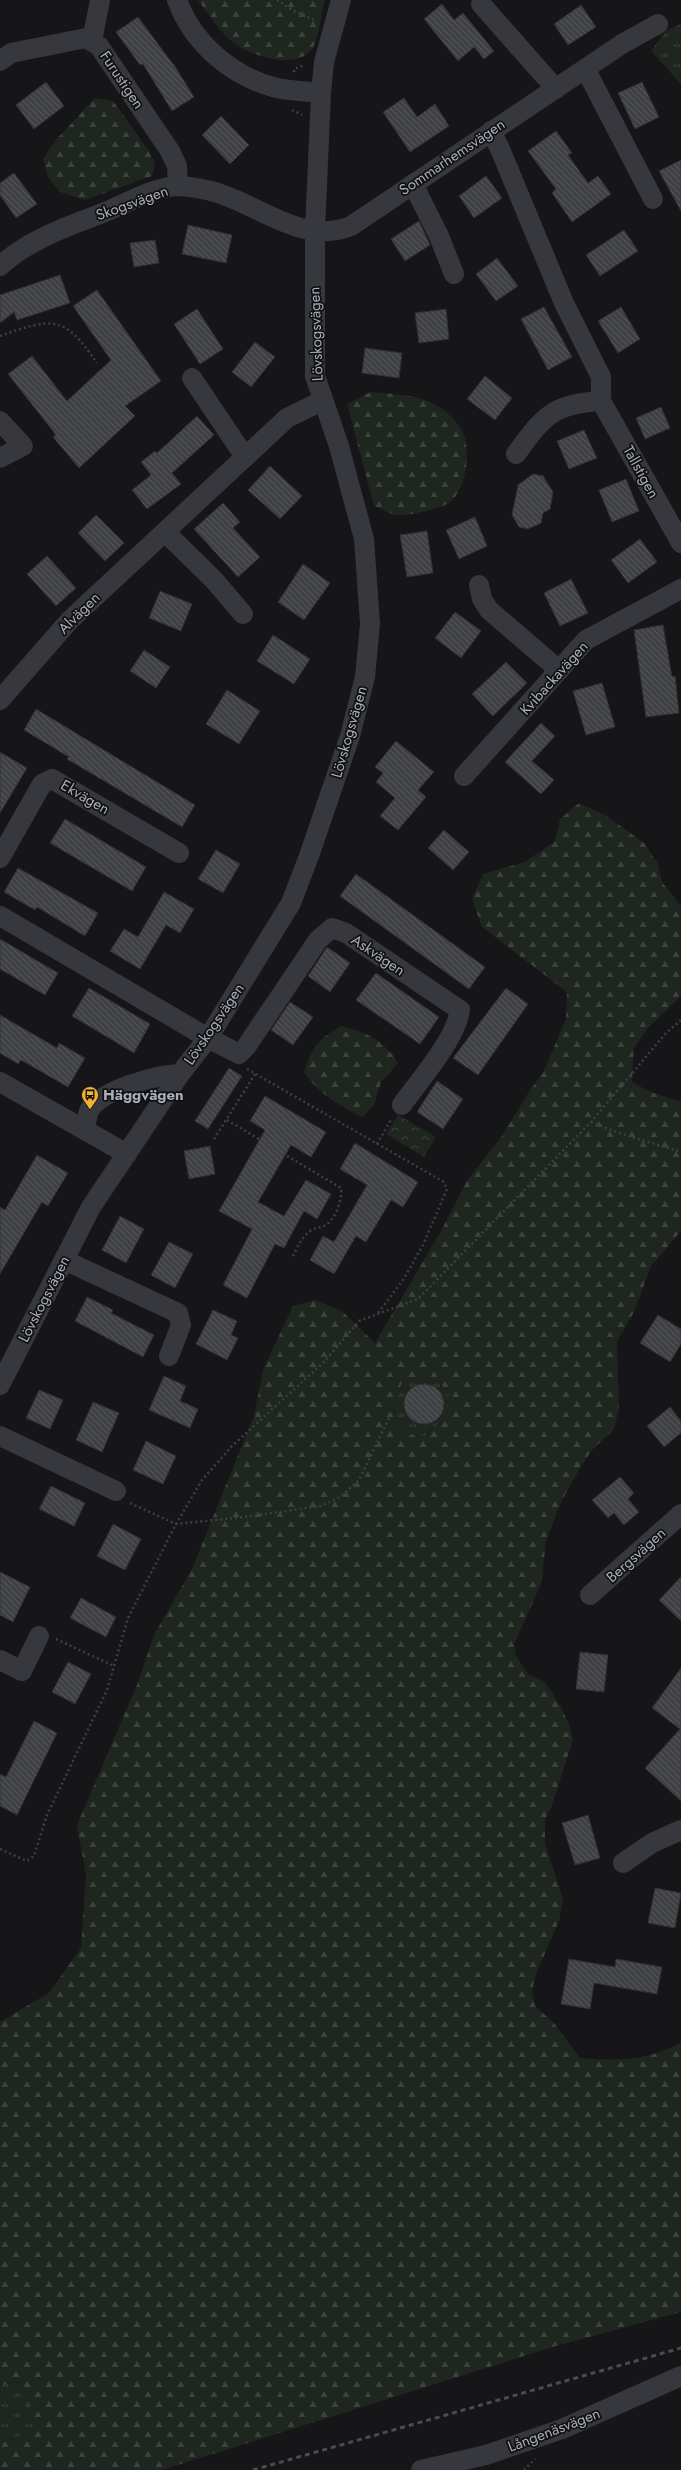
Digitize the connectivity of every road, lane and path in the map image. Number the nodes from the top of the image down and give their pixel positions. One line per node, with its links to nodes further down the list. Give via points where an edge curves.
1 (100, 0): 8 (street)
2 (177, 0): 12 (street, via 188,25 202,44 219,59 259,82 274,87)
3 (277, 0): 6 (path, via 294,11)
4 (341, 0): 12 (street, Lövskogsvägen, via 324,62)
5 (481, 4): 11 (street)
6 (321, 22)
7 (658, 24): 10 (street, Sommarhemsvägen, via 622,44)
8 (92, 41): 9 (street, Furustigen, via 86,38 11,53); 15 (street, Furustigen, via 108,58 170,151 177,166)
9 (0, 61)
10 (586, 70): 11 (street, Sommarhemsvägen); 16 (street)
11 (556, 89): 13 (street, Sommarhemsvägen)
12 (321, 93): 17 (street, Lövskogsvägen)
13 (491, 131): 14 (street, Sommarhemsvägen); 24 (street, via 564,303 601,377)
14 (413, 184): 17 (street, Sommarhemsvägen, via 351,226 334,232); 19 (street, via 439,236)
15 (178, 186): 17 (street, Skogsvägen, via 228,196 294,227); 18 (street, Skogsvägen, via 152,192 50,233 23,248)
16 (653, 199)
17 (315, 230): 23 (street, Lövskogsvägen, via 315,376)
18 (0, 266)
19 (454, 274)
20 (0, 336): 21 (path, via 40,324 56,324 68,328 81,340)
21 (97, 363)
22 (192, 378): 27 (street)
23 (322, 402): 27 (street, Alvägen, via 287,418); 41 (street, Lövskogsvägen, via 339,446 364,539 370,624 365,677 338,774 291,903)
24 (601, 402): 26 (street, via 576,403 558,408 538,423); 30 (street, Tallstigen)
25 (0, 421): 28 (street, via 23,446)
26 (516, 454)
27 (245, 457): 29 (street, Alvägen)
28 (0, 458)
29 (164, 532): 33 (street, via 214,580); 35 (street, Alvägen, via 70,620)
30 (681, 543)
31 (479, 585): 34 (street, via 482,599 489,610)
32 (681, 589): 34 (street, Kvibackavägen, via 586,640)
33 (243, 614)
34 (559, 670): 36 (street, Kvibackavägen)
35 (0, 700)
36 (464, 776)
37 (179, 853): 38 (street, Ekvägen, via 52,779 42,784)
38 (0, 858)
39 (0, 916): 41 (street)
40 (681, 1020): 48 (path, via 666,1033)
41 (208, 1038): 42 (street); 43 (street, Lövskogsvägen)
42 (239, 1054): 44 (path, via 244,1067); 46 (street, Askvägen, via 318,940 332,928 346,933 460,1010 459,1019 445,1044)
43 (180, 1074): 49 (street, via 164,1075 105,1095 90,1110); 53 (street, Lövskogsvägen)
44 (255, 1074): 47 (path); 51 (path)
45 (0, 1082): 49 (street)
46 (402, 1105): 51 (path)
47 (227, 1120): 50 (path); 54 (path, via 341,1188 342,1195 330,1221 326,1226 311,1230 303,1237)
48 (591, 1122): 52 (path); 56 (path, via 418,1299)
49 (85, 1130): 53 (street)
50 (214, 1139)
51 (377, 1144): 56 (path, via 440,1179 447,1189 423,1245 403,1280)
52 (681, 1152)
53 (127, 1154): 55 (street, Lövskogsvägen, via 92,1207)
54 (292, 1258)
55 (64, 1260): 57 (street, via 178,1313 181,1325); 58 (street, Lövskogsvägen)
56 (378, 1314): 63 (path, via 359,1321 324,1362 232,1446 202,1480)
57 (169, 1356)
58 (0, 1385)
59 (389, 1418): 63 (path, via 376,1450 359,1480 340,1496 321,1506 244,1518)
60 (0, 1436): 61 (street)
61 (116, 1491): 63 (path, via 124,1500)
62 (681, 1514): 64 (street, Bergsvägen)
63 (176, 1524): 67 (path, via 128,1618)
64 (590, 1595)
65 (38, 1636): 66 (street, via 22,1671); 67 (path, via 49,1635)
66 (0, 1660)
67 (114, 1666): 69 (path, via 107,1690 47,1815 34,1856 27,1861)
68 (681, 1830): 70 (street, via 652,1842)
69 (0, 1850)
70 (623, 1863)
71 (681, 2376): 72 (street, Långenäsvägen)
72 (488, 2463): 73 (street, Långenäsvägen)
73 (422, 2470)

